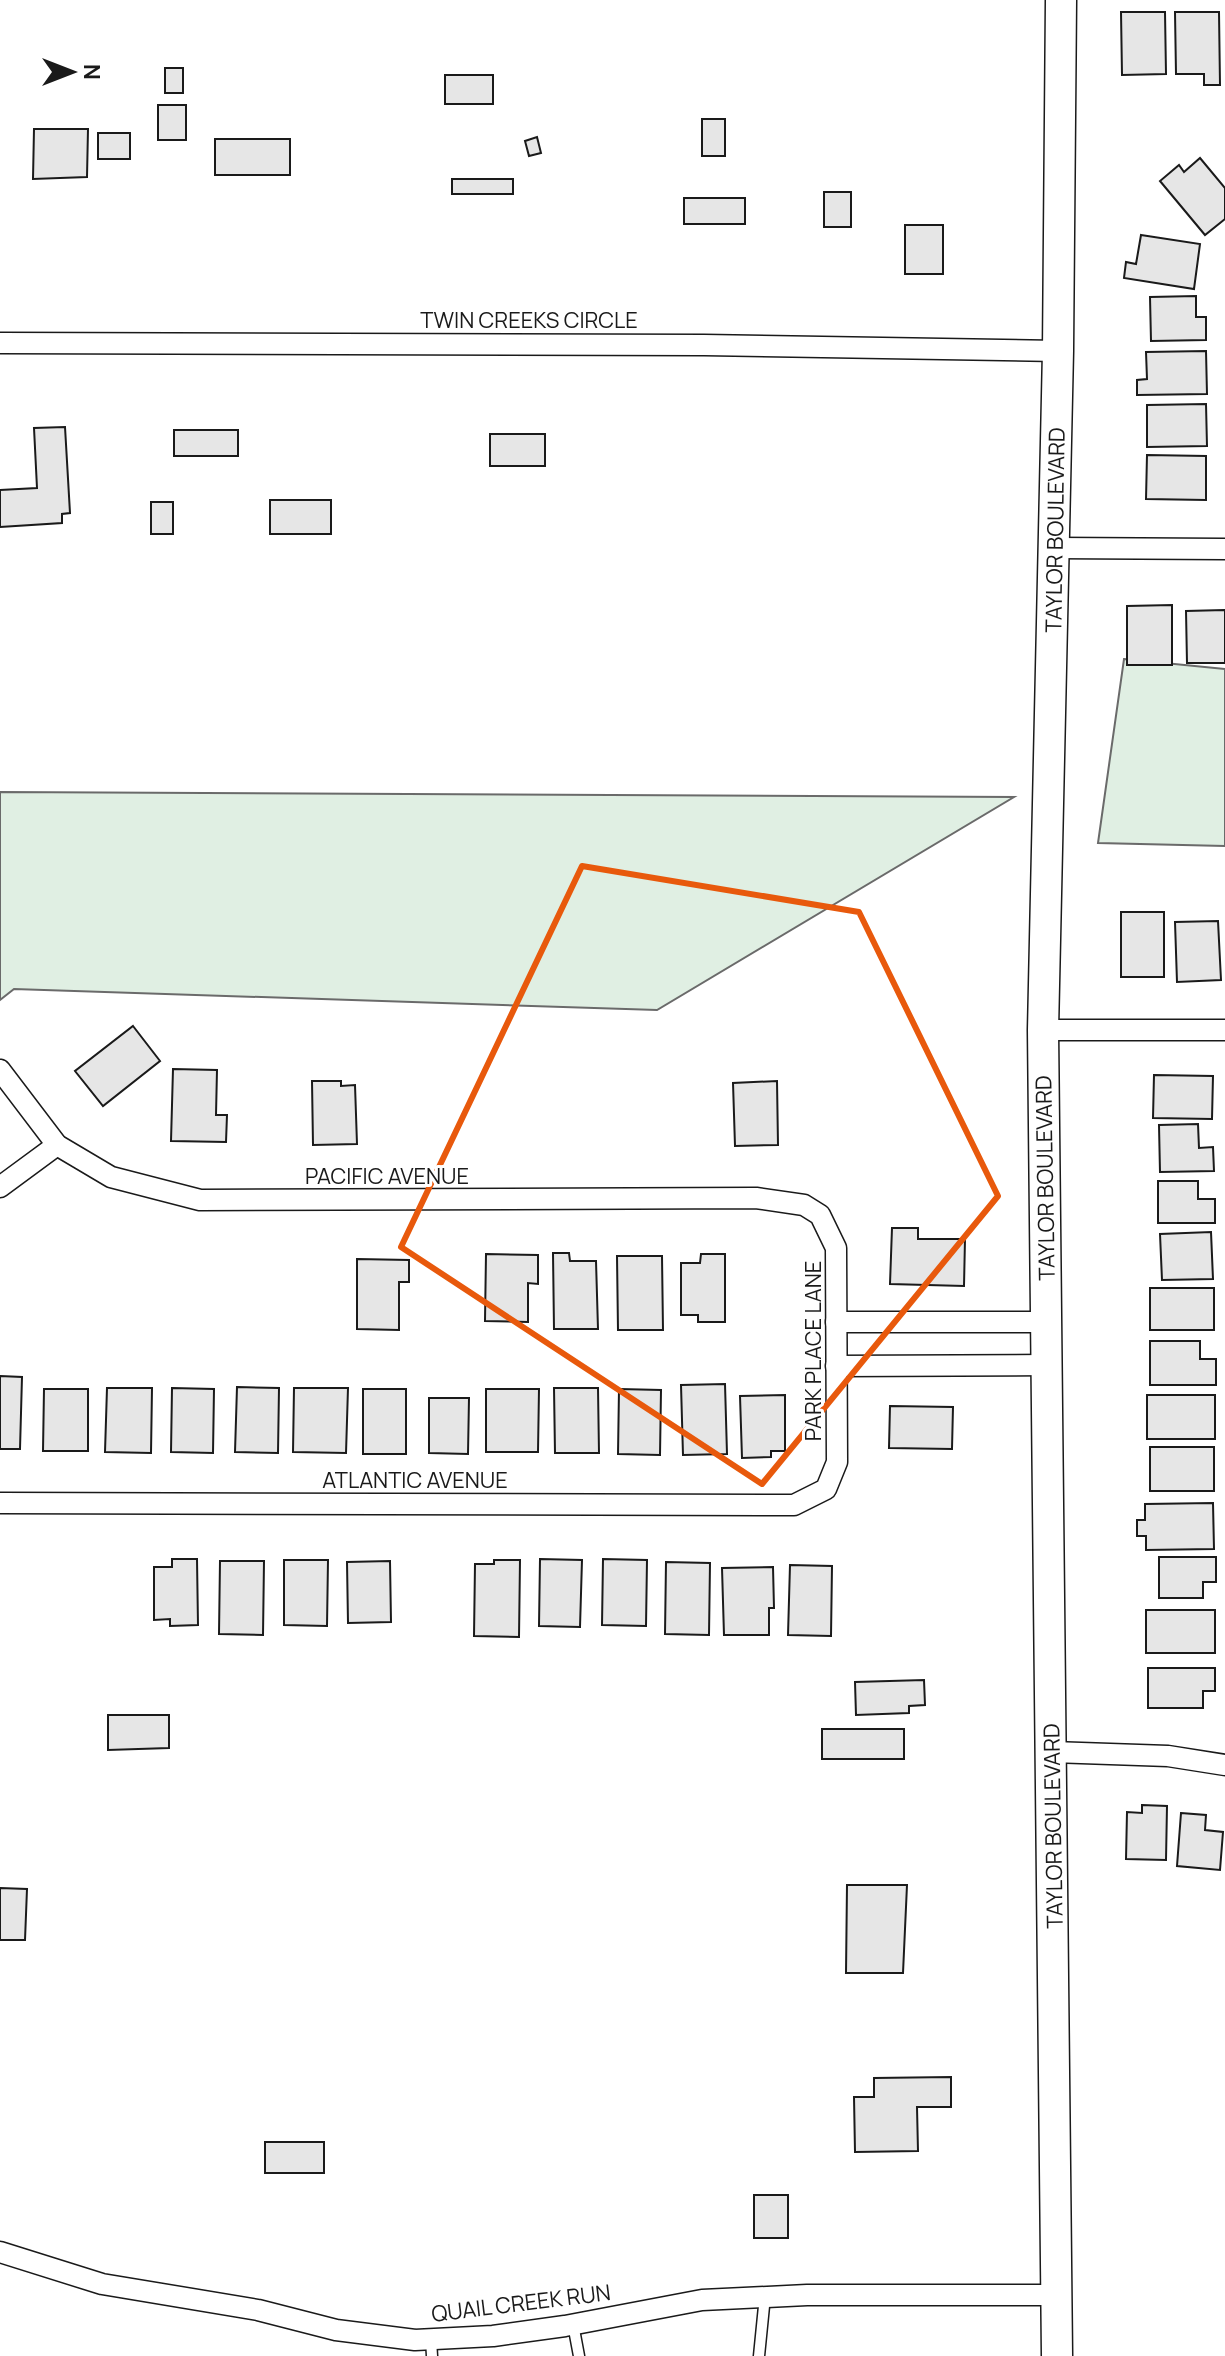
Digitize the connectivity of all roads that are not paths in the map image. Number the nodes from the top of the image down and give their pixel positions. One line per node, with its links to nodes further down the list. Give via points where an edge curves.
1 (1061, 0): 3 (street, TAYLOR BOULEVARD)
2 (0, 343): 3 (street, TWIN CREEKS CIRCLE)
3 (1058, 351): 4 (street, TAYLOR BOULEVARD)
4 (1054, 548): 5 (street); 6 (street, TAYLOR BOULEVARD)
5 (1225, 549)
6 (1043, 1030): 7 (street); 13 (street, TAYLOR BOULEVARD)
7 (1225, 1030)
8 (0, 1070): 9 (street, PACIFIC AVENUE)
9 (57, 1145): 10 (street); 11 (street, PACIFIC AVENUE, via 111,1177 200,1200 756,1198 804,1205)
10 (0, 1187)
11 (820, 1215): 12 (street, PARK PLACE LANE, via 836,1248)
12 (836, 1322): 13 (street); 15 (street, PARK PLACE LANE)
13 (1047, 1322): 14 (street, TAYLOR BOULEVARD)
14 (1047, 1365): 15 (street); 18 (street, TAYLOR BOULEVARD)
15 (836, 1366): 16 (street, PARK PLACE LANE, via 837,1462)
16 (826, 1489): 17 (street, ATLANTIC AVENUE, via 794,1505)
17 (0, 1503)
18 (1052, 1752): 19 (street, via 1168,1756); 21 (street, TAYLOR BOULEVARD)
19 (1225, 1765)
20 (0, 2252): 24 (street, QUAIL CREEK RUN, via 102,2284 258,2310)
21 (1057, 2295): 22 (street, QUAIL CREEK RUN); 27 (street, TAYLOR BOULEVARD)
22 (765, 2296): 23 (street, QUAIL CREEK RUN, via 702,2300); 26 (lane)
23 (573, 2324): 24 (street, QUAIL CREEK RUN); 25 (lane)
24 (432, 2348)
25 (579, 2356)
26 (759, 2356)
27 (1057, 2356)

